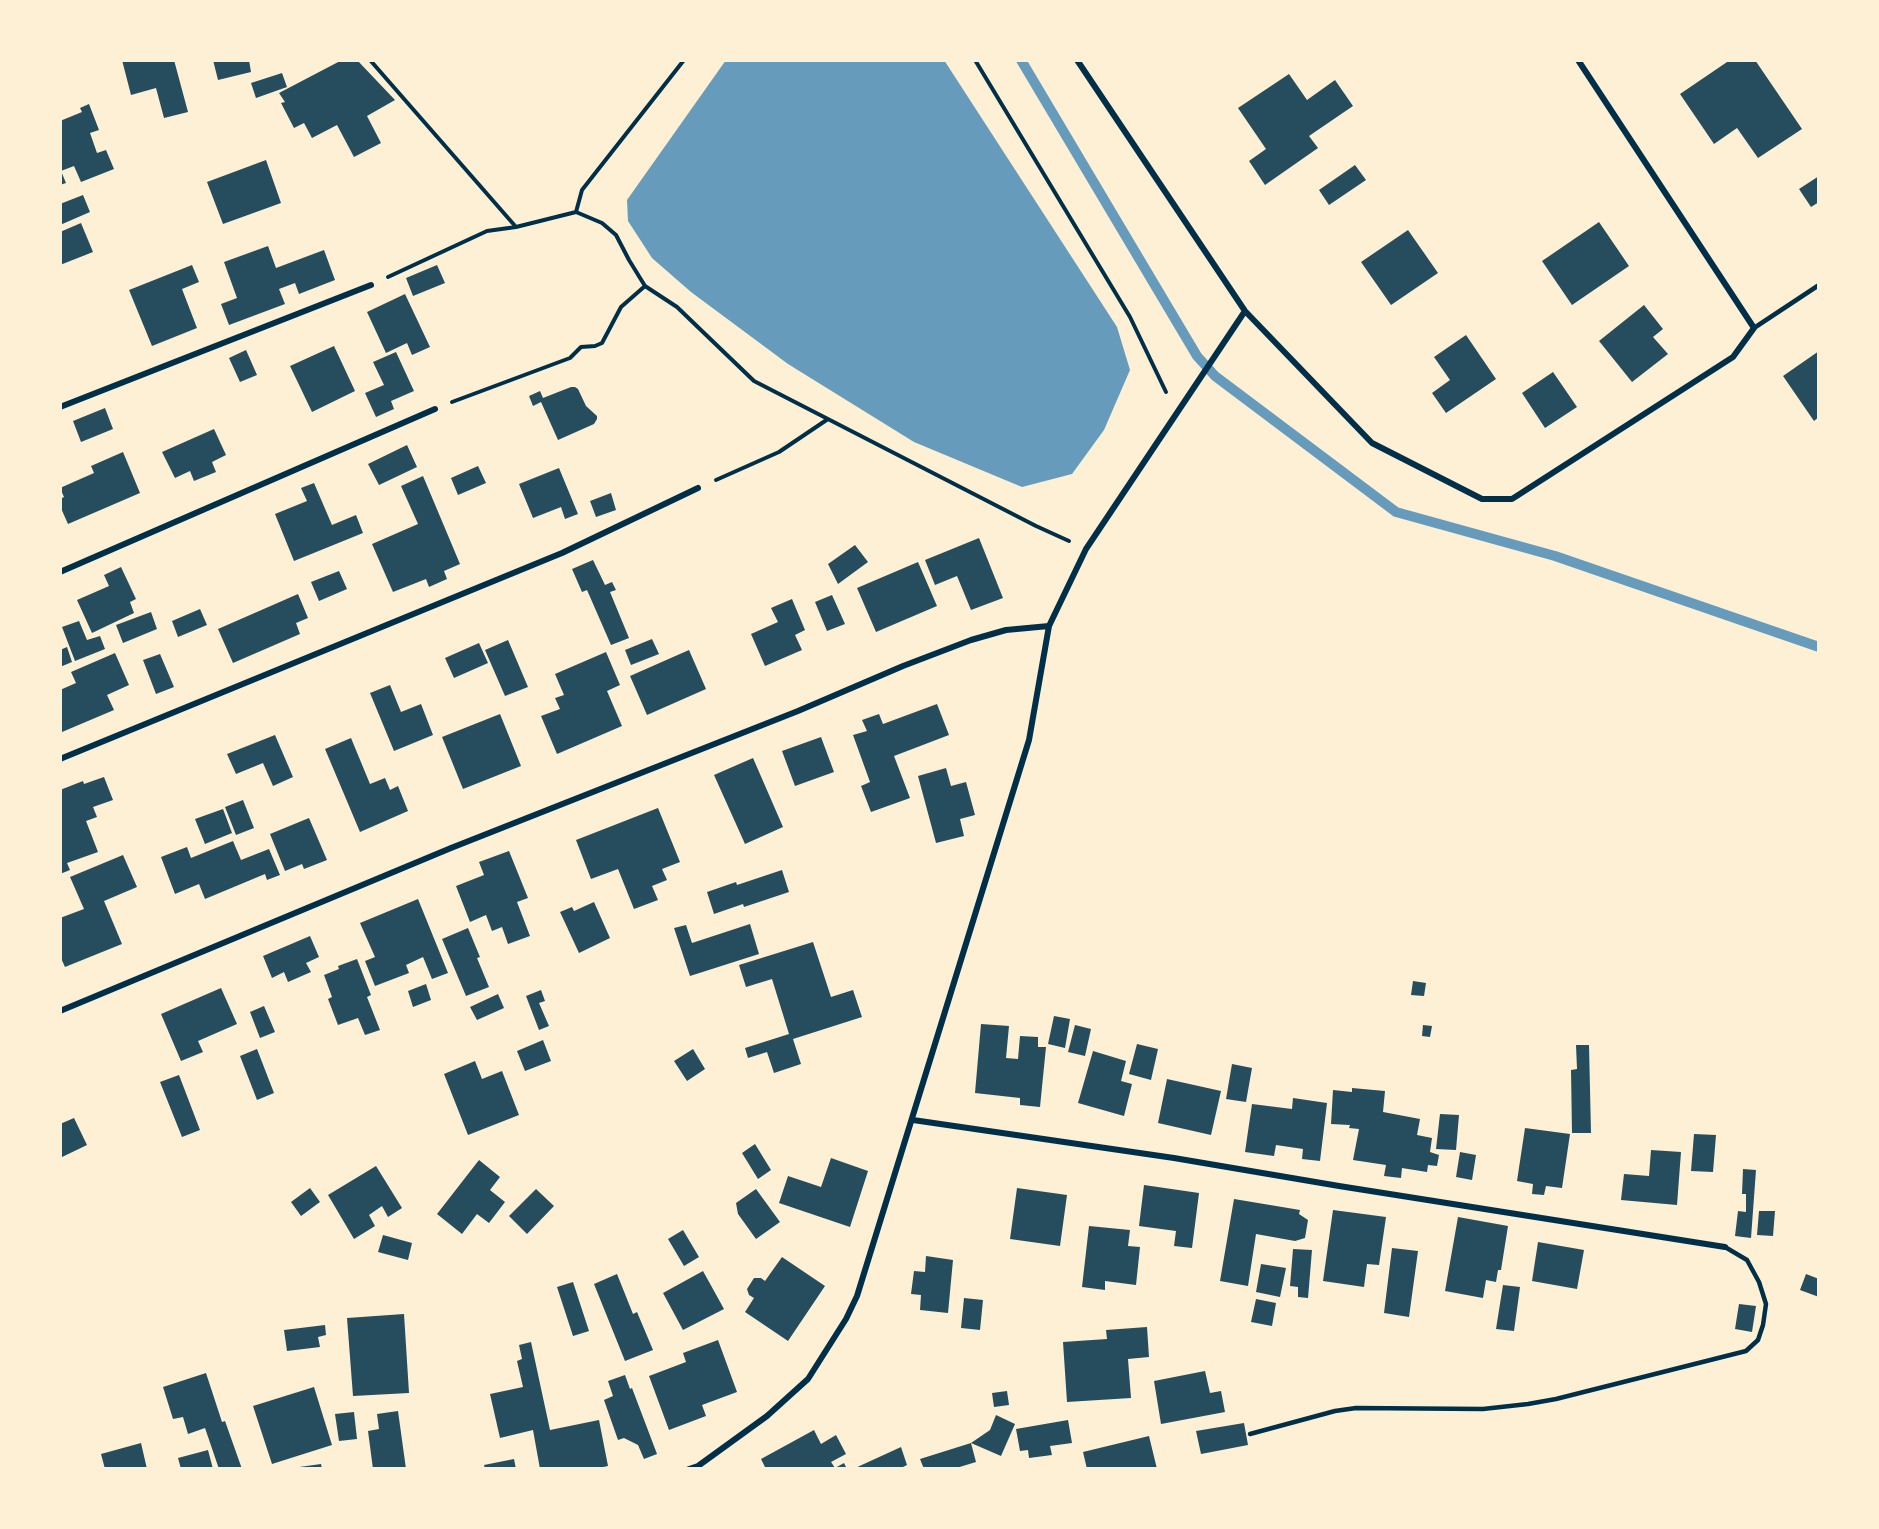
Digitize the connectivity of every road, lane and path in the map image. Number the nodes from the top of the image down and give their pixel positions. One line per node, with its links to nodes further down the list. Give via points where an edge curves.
1 (370, 60): 7 (path)
2 (684, 60): 6 (path, via 582,190)
3 (975, 60): 15 (path, via 1130,317)
4 (1077, 60): 11 (street)
5 (1578, 60): 12 (street)
6 (576, 212): 7 (path); 9 (path, via 602,223 616,235)
7 (516, 227): 8 (path, via 487,231)
8 (371, 285): 13 (street)
9 (645, 285): 14 (path, via 621,307 602,343 581,347 570,357); 16 (path, via 677,307 754,381)
10 (1819, 285): 12 (lane)
11 (1245, 311): 12 (street, via 1372,443 1482,499 1512,500 1733,357); 15 (street)
12 (1754, 328)
13 (60, 407)
14 (435, 409): 19 (street)
15 (1176, 414): 18 (street)
16 (828, 419): 17 (path, via 779,452); 18 (path)
17 (699, 488): 21 (street, via 562,553)
18 (1086, 549): 20 (street)
19 (60, 572)
20 (1049, 626): 22 (street, via 1006,630 903,666); 23 (street, via 1029,740)
21 (60, 759)
22 (60, 1011)
23 (913, 1120): 24 (street); 26 (street, via 857,1296 846,1319 808,1379)
24 (1725, 1247): 25 (lane, via 1747,1260 1766,1304 1758,1340 1746,1351 1528,1404 1483,1409 1356,1408)
25 (1250, 1434)
26 (698, 1468): 27 (street)
27 (689, 1469)

